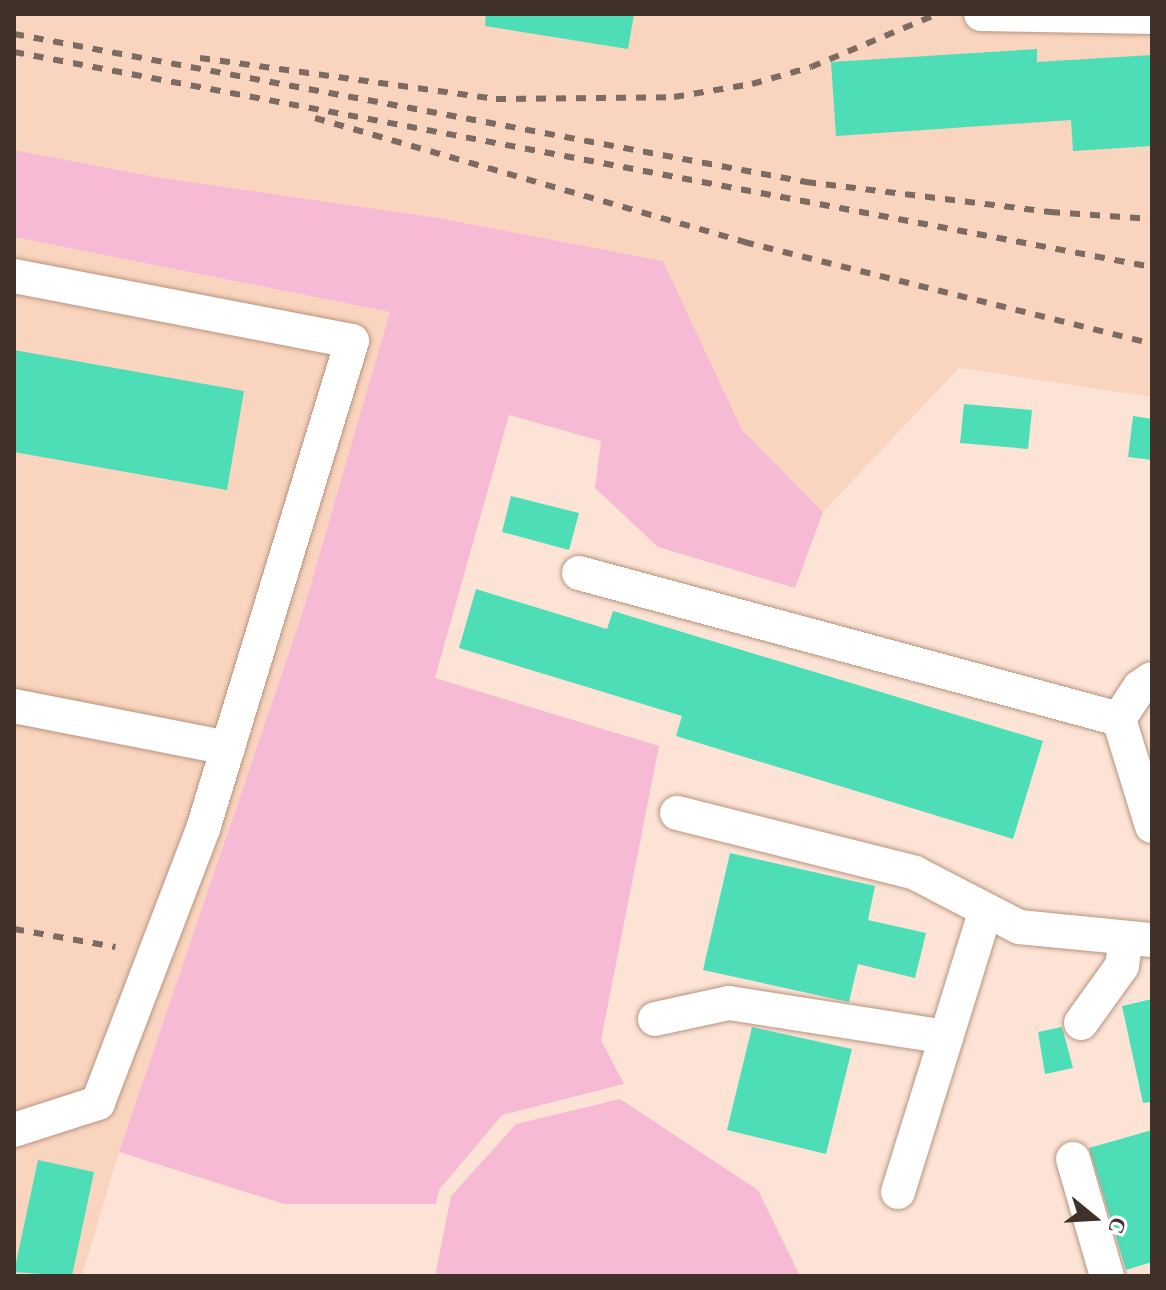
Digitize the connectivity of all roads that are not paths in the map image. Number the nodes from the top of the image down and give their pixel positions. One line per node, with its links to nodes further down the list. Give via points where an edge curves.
1 (981, 14): 2 (street)
2 (1152, 17)
3 (14, 276): 8 (street, via 352,341)
4 (579, 573): 7 (street)
5 (1152, 679): 7 (street, via 1140,687)
6 (14, 706): 8 (street)
7 (1119, 719): 10 (street)
8 (228, 748): 16 (street, via 203,829 98,1103)
9 (677, 813): 11 (street, via 915,873)
10 (1152, 826)
11 (986, 910): 12 (street, via 1019,927); 15 (street)
12 (1139, 939): 14 (street)
13 (655, 1019): 15 (street, via 729,1003)
14 (1081, 1023)
15 (946, 1037): 18 (street)
16 (14, 1130)
17 (1073, 1159): 19 (street)
18 (898, 1192)
19 (1107, 1276)

